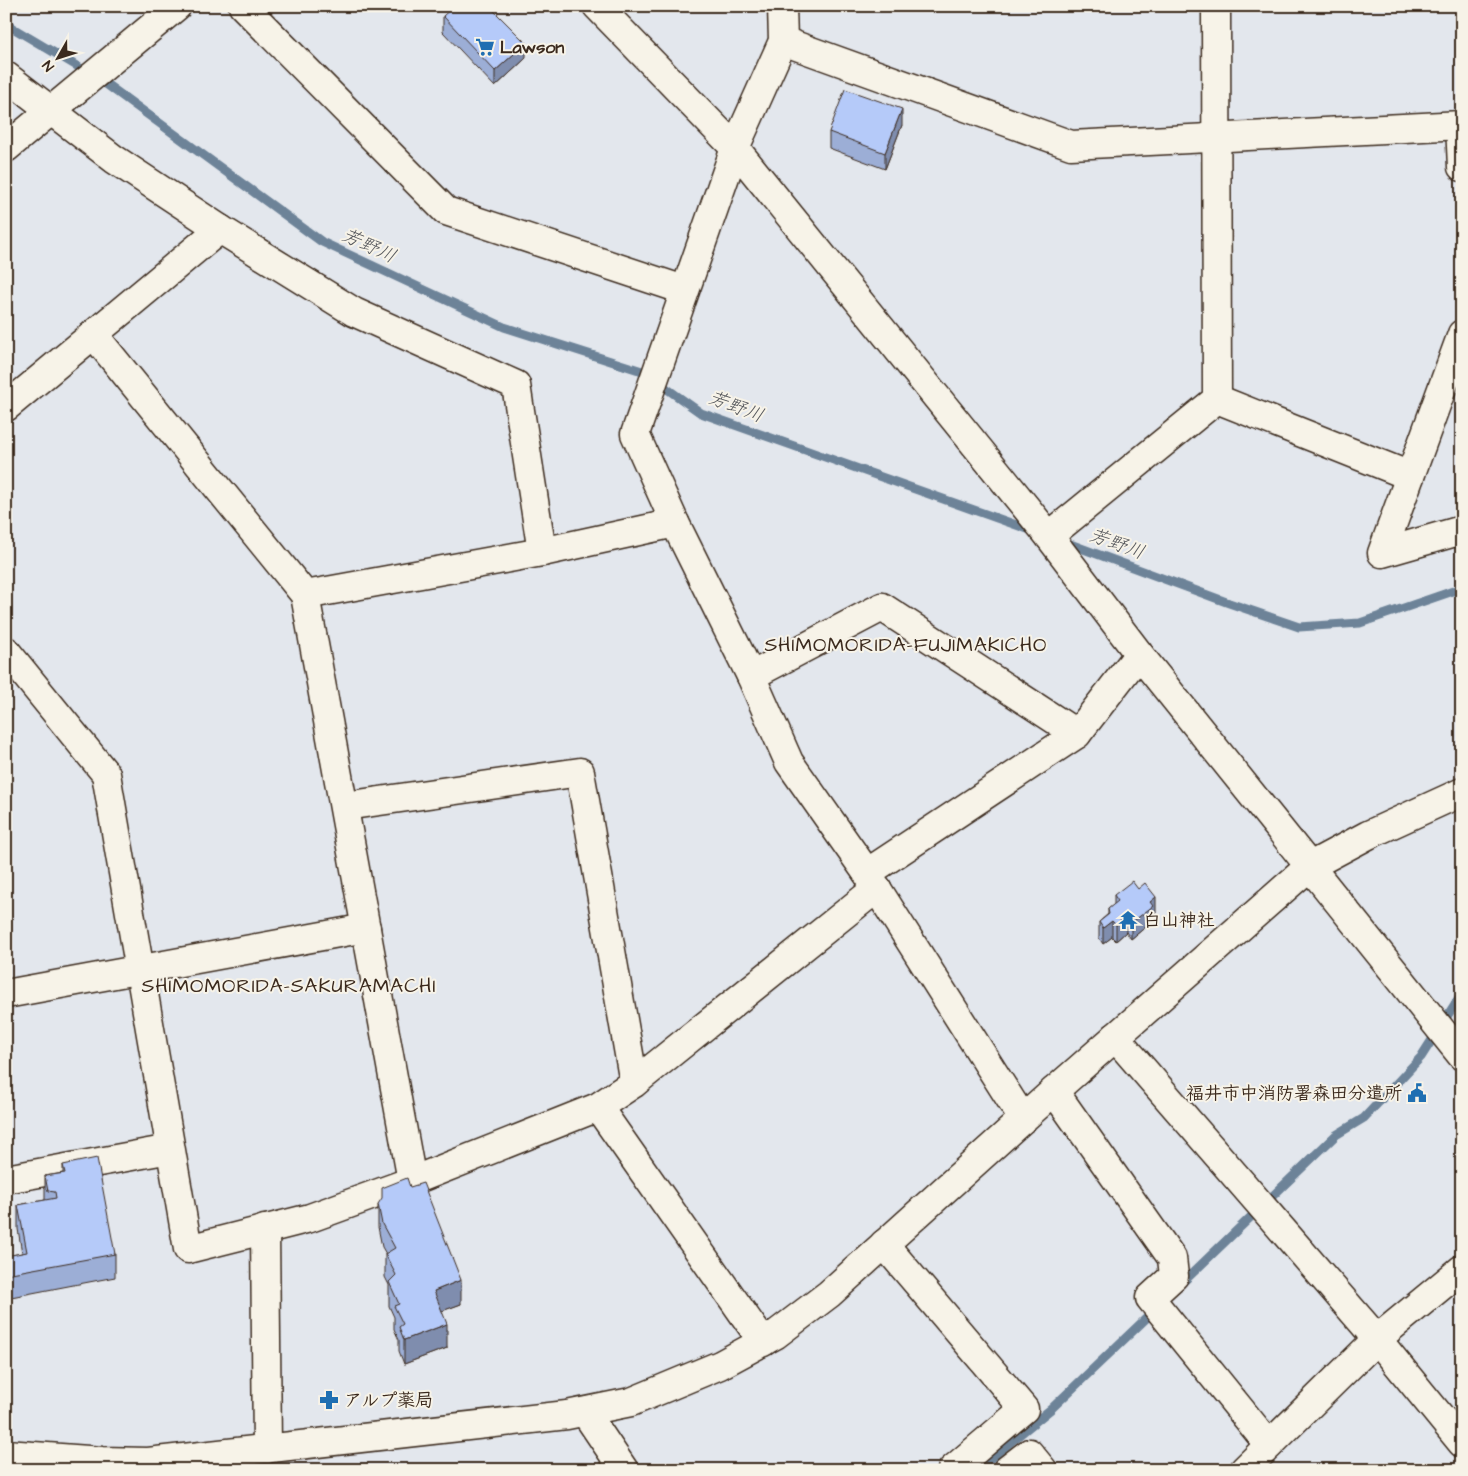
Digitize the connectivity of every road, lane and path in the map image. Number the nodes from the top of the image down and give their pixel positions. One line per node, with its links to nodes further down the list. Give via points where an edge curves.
1 (177, 6): 8 (street)
2 (243, 6): 15 (street, via 446,211)
3 (597, 6): 12 (street)
4 (782, 6): 6 (street)
5 (1216, 6): 10 (street)
6 (783, 41): 10 (street, via 1071,145); 12 (street)
7 (6, 76): 8 (street)
8 (51, 111): 11 (street); 14 (street, via 114,159)
9 (1461, 125): 10 (street); 13 (street)
10 (1217, 138): 19 (street)
11 (6, 148)
12 (735, 148): 15 (street); 24 (street)
13 (1462, 167)
14 (220, 229): 17 (street); 25 (street, via 354,312 516,386)
15 (684, 290): 22 (street, via 635,434)
16 (1462, 334): 18 (street)
17 (94, 336): 20 (street); 26 (street)
18 (1452, 391): 21 (street)
19 (1217, 399): 21 (street); 24 (street)
20 (6, 407)
21 (1410, 476): 23 (street, via 1382,553)
22 (675, 523): 25 (street); 29 (street)
23 (1462, 530)
24 (1049, 536): 28 (street)
25 (542, 552): 26 (street)
26 (305, 595): 32 (street)
27 (6, 651): 36 (street, via 106,774)
28 (1139, 654): 30 (street); 33 (street)
29 (751, 676): 30 (street, via 882,607); 34 (street, via 789,762)
30 (1077, 734): 34 (street)
31 (1462, 792): 33 (street)
32 (345, 806): 35 (street); 40 (street, via 580,772)
33 (1310, 866): 38 (street); 39 (street)
34 (872, 881): 40 (street); 43 (street)
35 (366, 928): 36 (street); 46 (street)
36 (140, 969): 37 (street); 44 (street)
37 (6, 994)
38 (1115, 1038): 41 (street); 50 (street)
39 (1462, 1056)
40 (634, 1083): 42 (street)
41 (1054, 1091): 43 (street); 54 (street, via 1172,1258 1174,1276 1150,1298)
42 (598, 1107): 46 (street); 51 (street)
43 (1023, 1119): 48 (street)
44 (170, 1149): 45 (street); 47 (street, via 188,1249)
45 (6, 1179)
46 (412, 1181): 47 (street, via 310,1218)
47 (265, 1229): 55 (street)
48 (884, 1244): 51 (street, via 829,1294); 58 (street, via 1024,1409)
49 (1462, 1269): 50 (street)
50 (1377, 1339): 53 (street); 54 (street)
51 (762, 1342): 52 (street, via 720,1365 631,1402)
52 (585, 1412): 55 (street); 57 (street)
53 (1462, 1444)
54 (1269, 1446): 61 (street)
55 (267, 1449): 56 (street, via 148,1462)
56 (6, 1454)
57 (624, 1470)
58 (952, 1470)
59 (1007, 1470): 60 (street, via 1029,1453)
60 (1043, 1470)
61 (1244, 1470)

